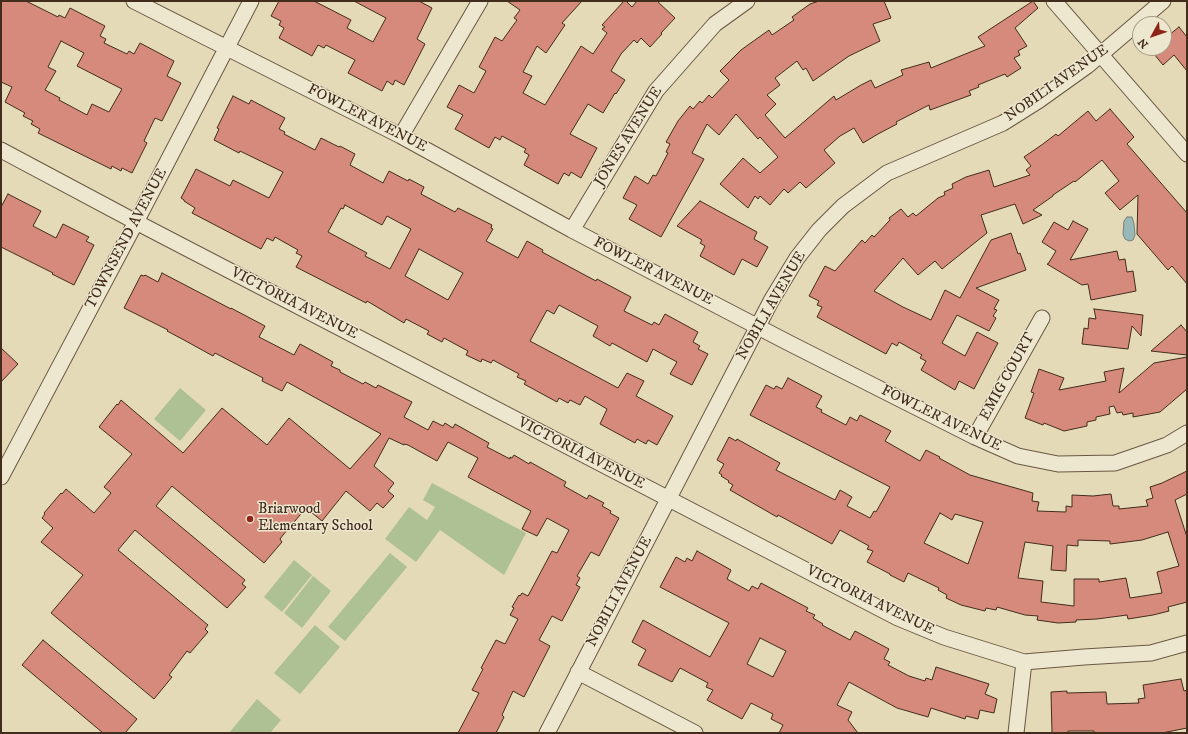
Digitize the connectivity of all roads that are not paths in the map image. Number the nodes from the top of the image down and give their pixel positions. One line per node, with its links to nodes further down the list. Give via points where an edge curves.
1 (134, 1): 7 (street, FOWLER AVENUE)
2 (251, 1): 7 (street, TOWNSEND AVENUE)
3 (480, 1): 9 (street)
4 (748, 1): 13 (street, JONES AVENUE, via 715,24 656,91)
5 (1054, 1): 8 (street)
6 (1163, 1): 8 (street, NOBILI AVENUE)
7 (226, 47): 9 (street, FOWLER AVENUE); 12 (street, TOWNSEND AVENUE)
8 (1101, 54): 11 (street); 15 (street, NOBILI AVENUE, via 1038,101 1003,123 887,173 843,206 819,230 797,258)
9 (400, 136): 13 (street, FOWLER AVENUE)
10 (1, 150): 12 (street, VICTORIA AVENUE)
11 (1187, 154)
12 (136, 222): 18 (street, TOWNSEND AVENUE); 19 (street, VICTORIA AVENUE)
13 (572, 230): 15 (street, FOWLER AVENUE)
14 (1042, 318): 17 (street, EMIG COURT)
15 (758, 326): 17 (street, FOWLER AVENUE); 19 (street, NOBILI AVENUE)
16 (1187, 433): 17 (street, FOWLER AVENUE, via 1167,445 1115,463 1065,464 1018,456)
17 (975, 437)
18 (1, 477)
19 (669, 499): 21 (street, VICTORIA AVENUE, via 898,618 944,637); 22 (street, NOBILI AVENUE)
20 (1187, 643): 21 (street, VICTORIA AVENUE, via 1151,652)
21 (1024, 662): 25 (street)
22 (578, 672): 23 (street, NOBILI AVENUE); 24 (street)
23 (547, 733)
24 (694, 733)
25 (1016, 733)

